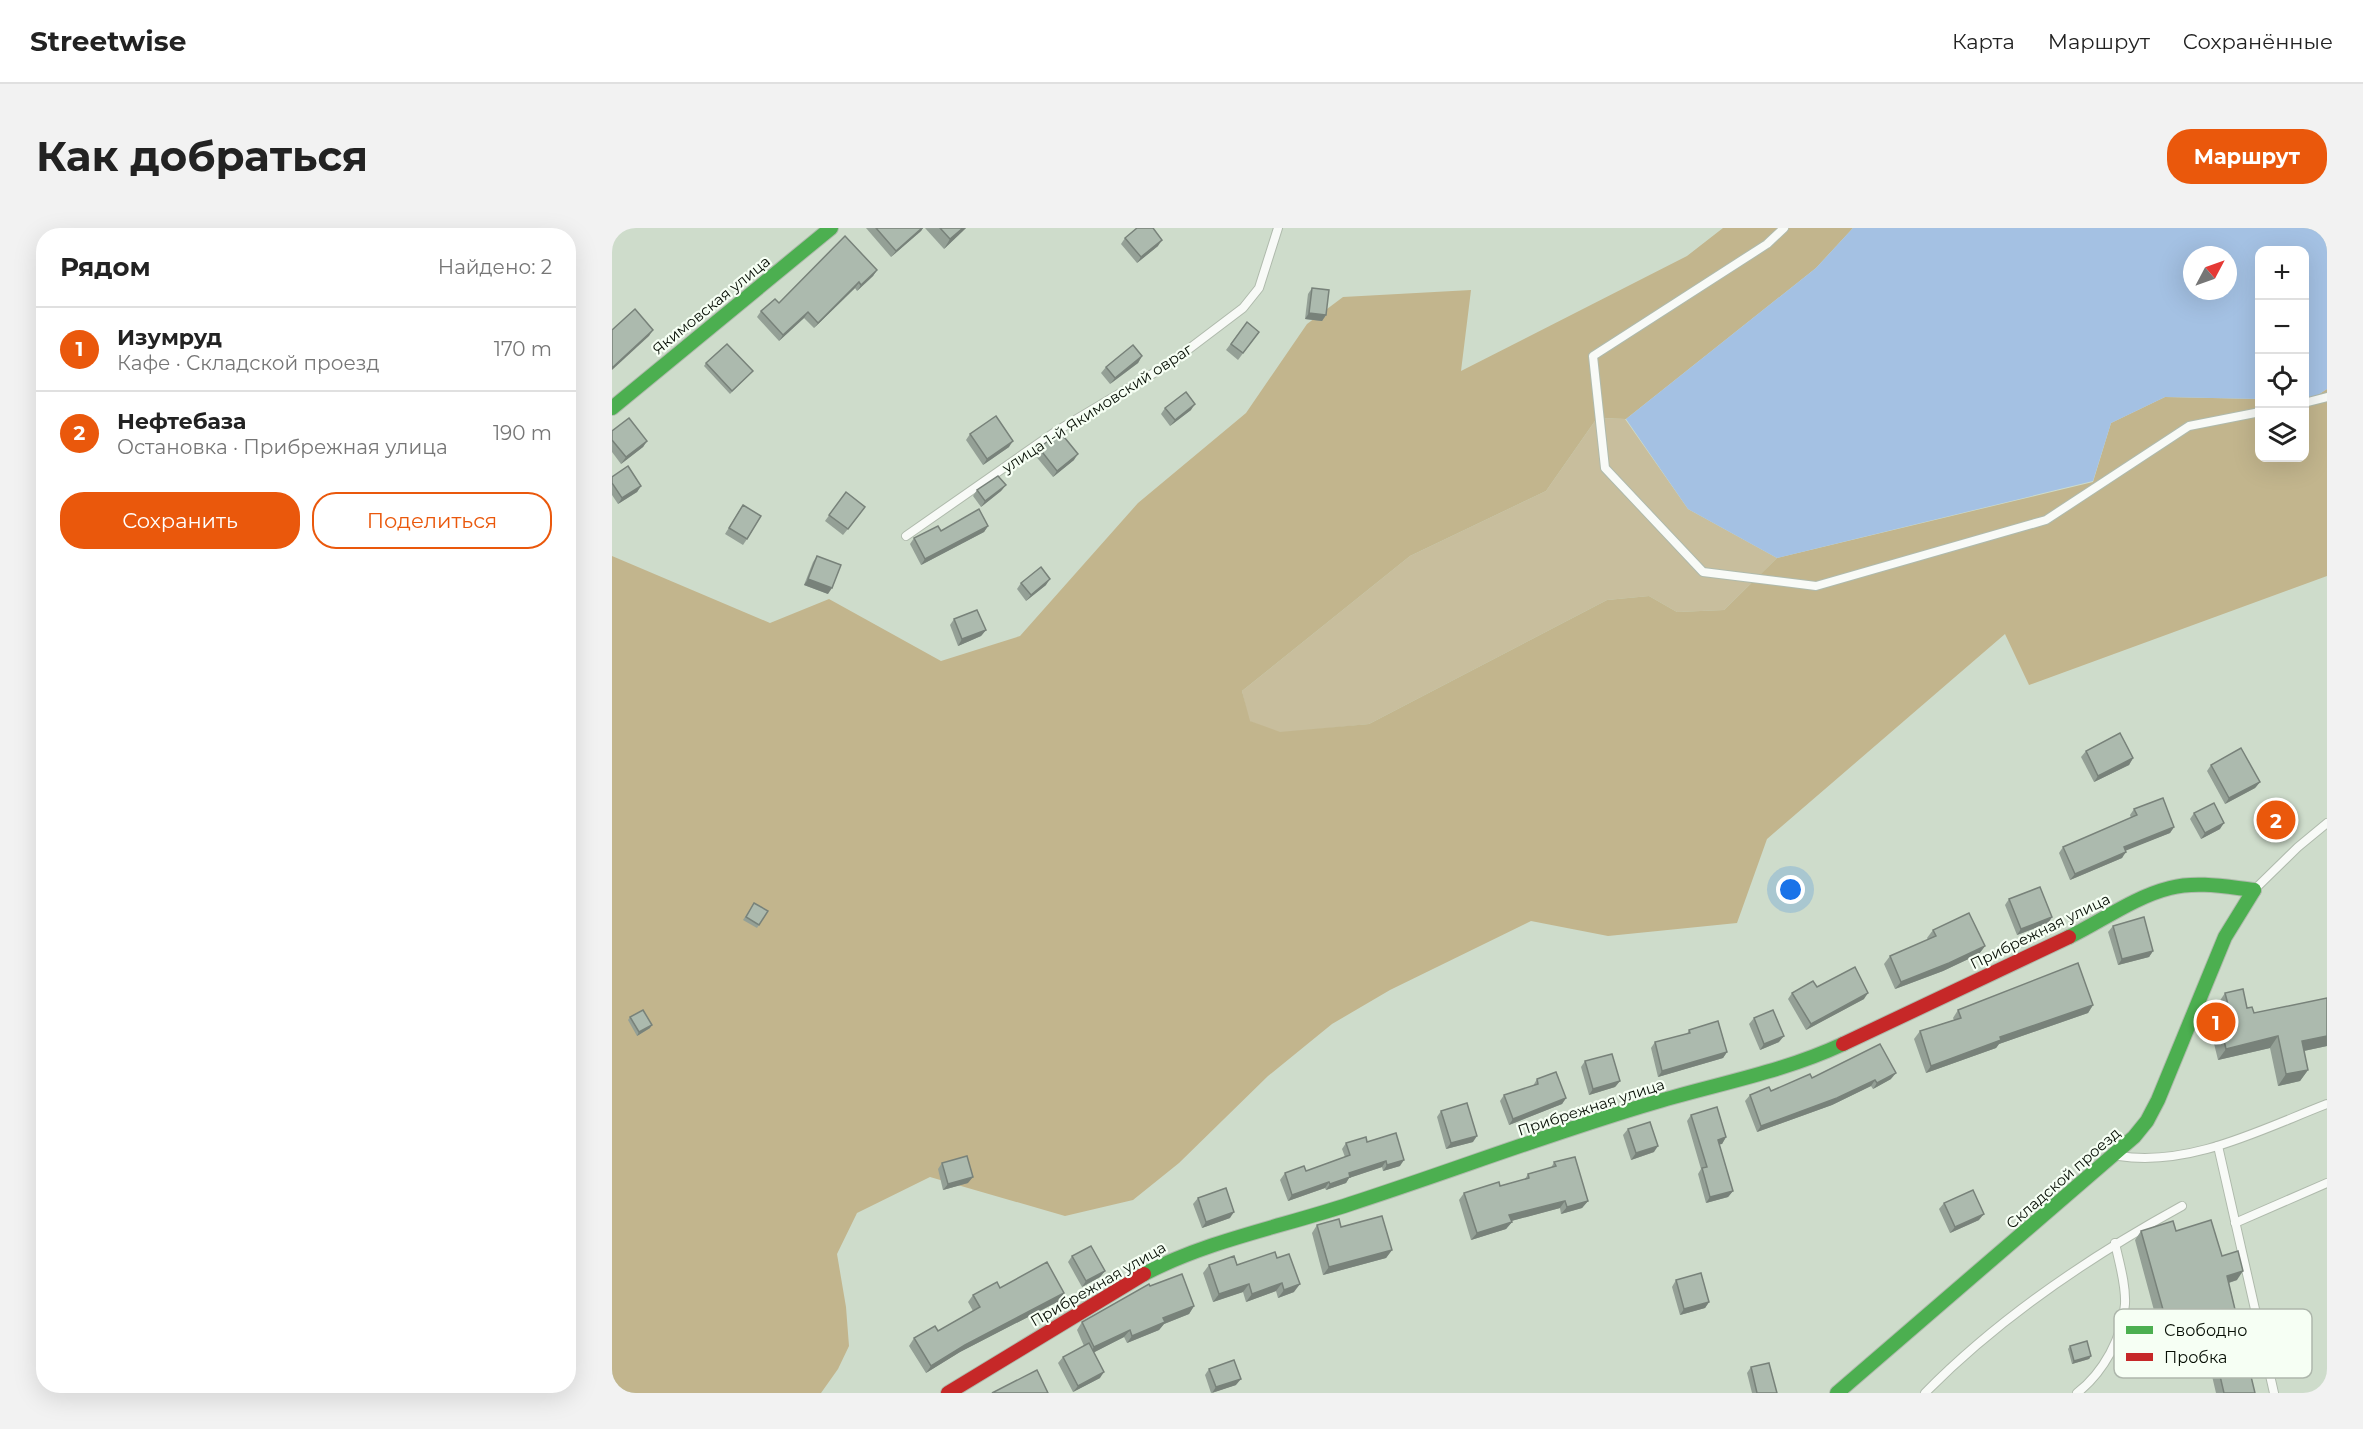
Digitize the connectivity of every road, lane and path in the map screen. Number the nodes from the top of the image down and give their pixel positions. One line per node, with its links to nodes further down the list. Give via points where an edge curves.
1 (831, 228): 6 (street, Якимовская улица)
2 (1278, 228): 8 (lane, улица 1-й Якимовский овраг, via 1259,288 1243,308 1169,364 1055,432)
3 (1784, 228): 7 (lane, via 1767,244 1593,356 1605,468 1703,572 1816,586 1828,583 2046,520 2189,426)
4 (2327, 397): 5 (lane)
5 (2309, 402)
6 (612, 408)
7 (2255, 413)
8 (906, 536)
9 (2327, 823): 10 (lane, Складской проезд)
10 (2254, 890): 13 (street, Складской проезд, via 2225,936 2147,1121); 22 (street, Прибрежная улица, via 2205,885 2172,887 2151,894 1811,1059 1656,1102 1173,1259)
11 (2327, 1104): 12 (lane)
12 (2218, 1146): 13 (lane, via 2144,1160); 16 (lane)
13 (2115, 1155): 23 (street, Складской проезд)
14 (2327, 1183): 16 (lane)
15 (2182, 1206): 17 (lane)
16 (2235, 1223): 19 (lane)
17 (2115, 1243): 18 (lane); 24 (lane, via 2038,1296 1959,1359)
18 (2124, 1309)
19 (2255, 1309)
20 (2114, 1345): 25 (lane, via 2097,1372)
21 (2271, 1378): 26 (lane)
22 (948, 1393)
23 (1837, 1393)
24 (1925, 1393)
25 (2077, 1393)
26 (2274, 1393)

